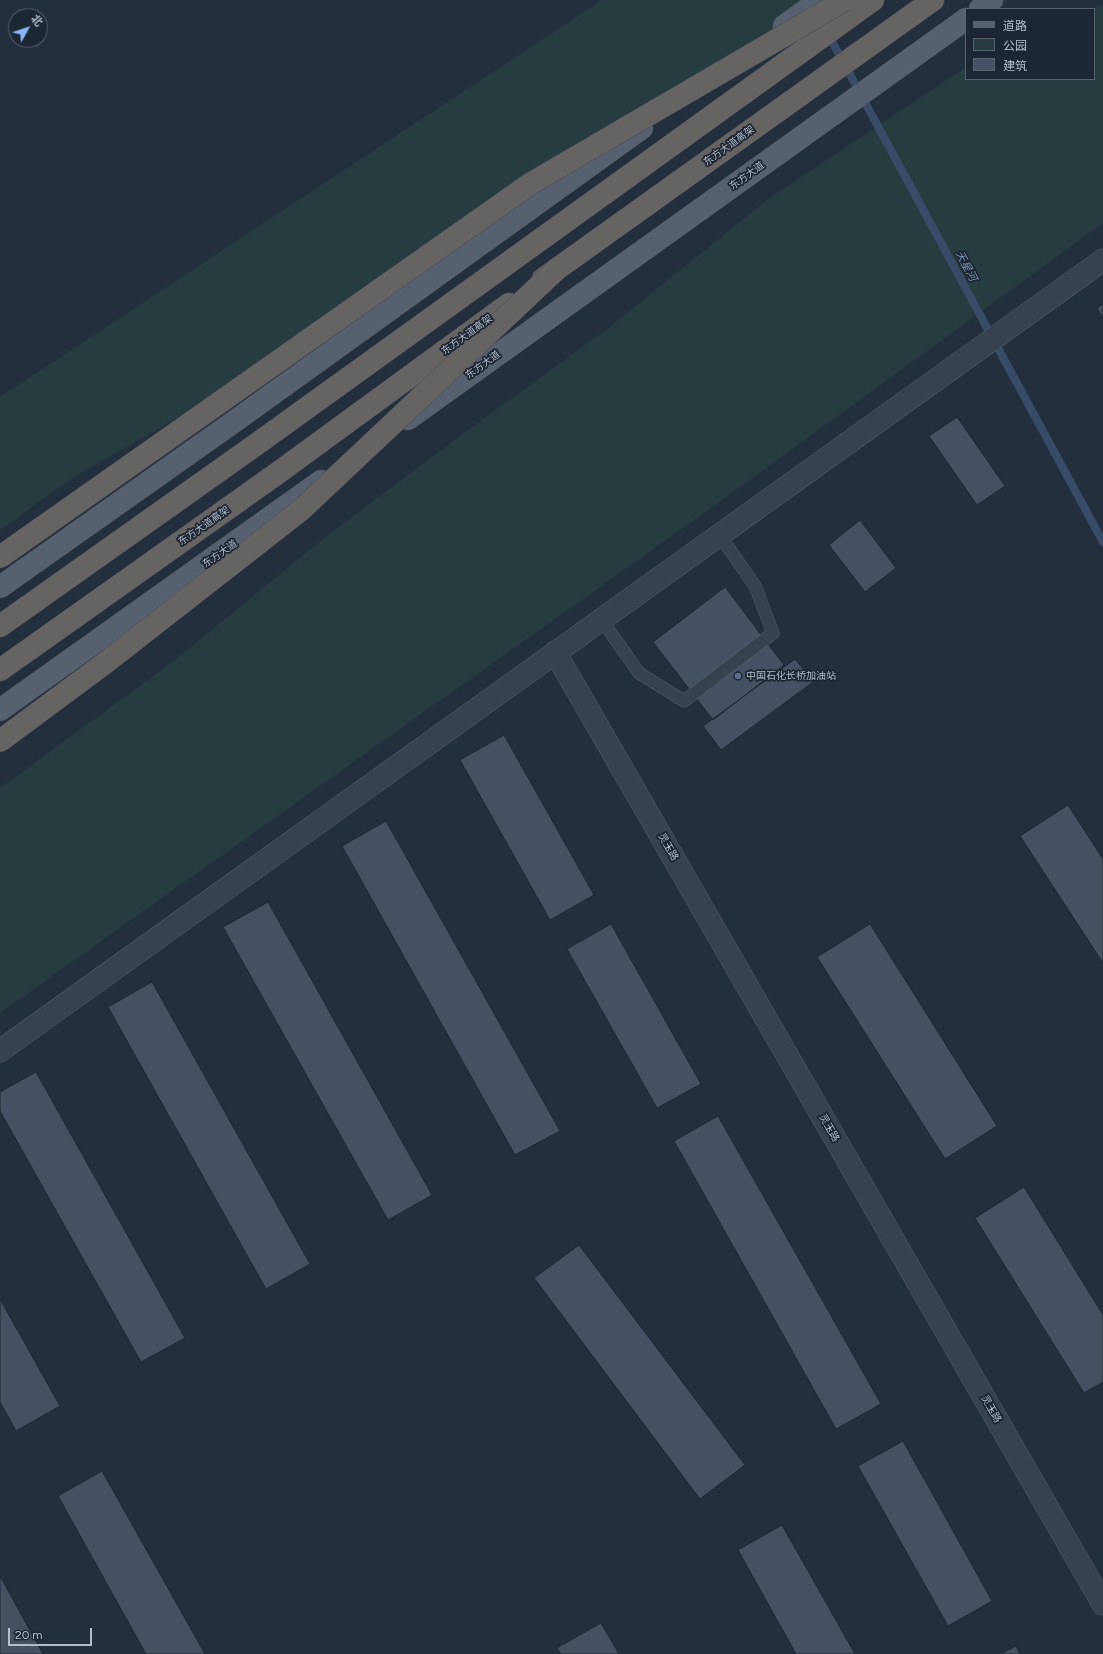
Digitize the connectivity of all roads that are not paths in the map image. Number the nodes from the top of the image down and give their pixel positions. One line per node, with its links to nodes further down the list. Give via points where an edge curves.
1 (820, 0): 12 (main road)
2 (845, 0): 11 (highway, bridge, via 530,184)
3 (873, 0): 14 (highway)
4 (933, 0): 9 (highway, 东方大道高架)
5 (992, 0): 6 (main road)
6 (981, 8)
7 (965, 20): 17 (main road, 东方大道)
8 (1103, 260): 10 (street)
9 (558, 268): 16 (highway, 东方大道高架, bridge, via 275,476); 18 (highway, bridge, via 301,510 105,663)
10 (719, 534): 13 (street); 13 (lane, via 755,586 773,633 684,701 639,673)
11 (0, 558)
12 (0, 587)
13 (601, 619): 15 (street)
14 (0, 626)
15 (555, 652): 19 (street); 20 (street, 灵玉路)
16 (0, 670)
17 (0, 710)
18 (0, 740)
19 (0, 1051)
20 (1103, 1604)

